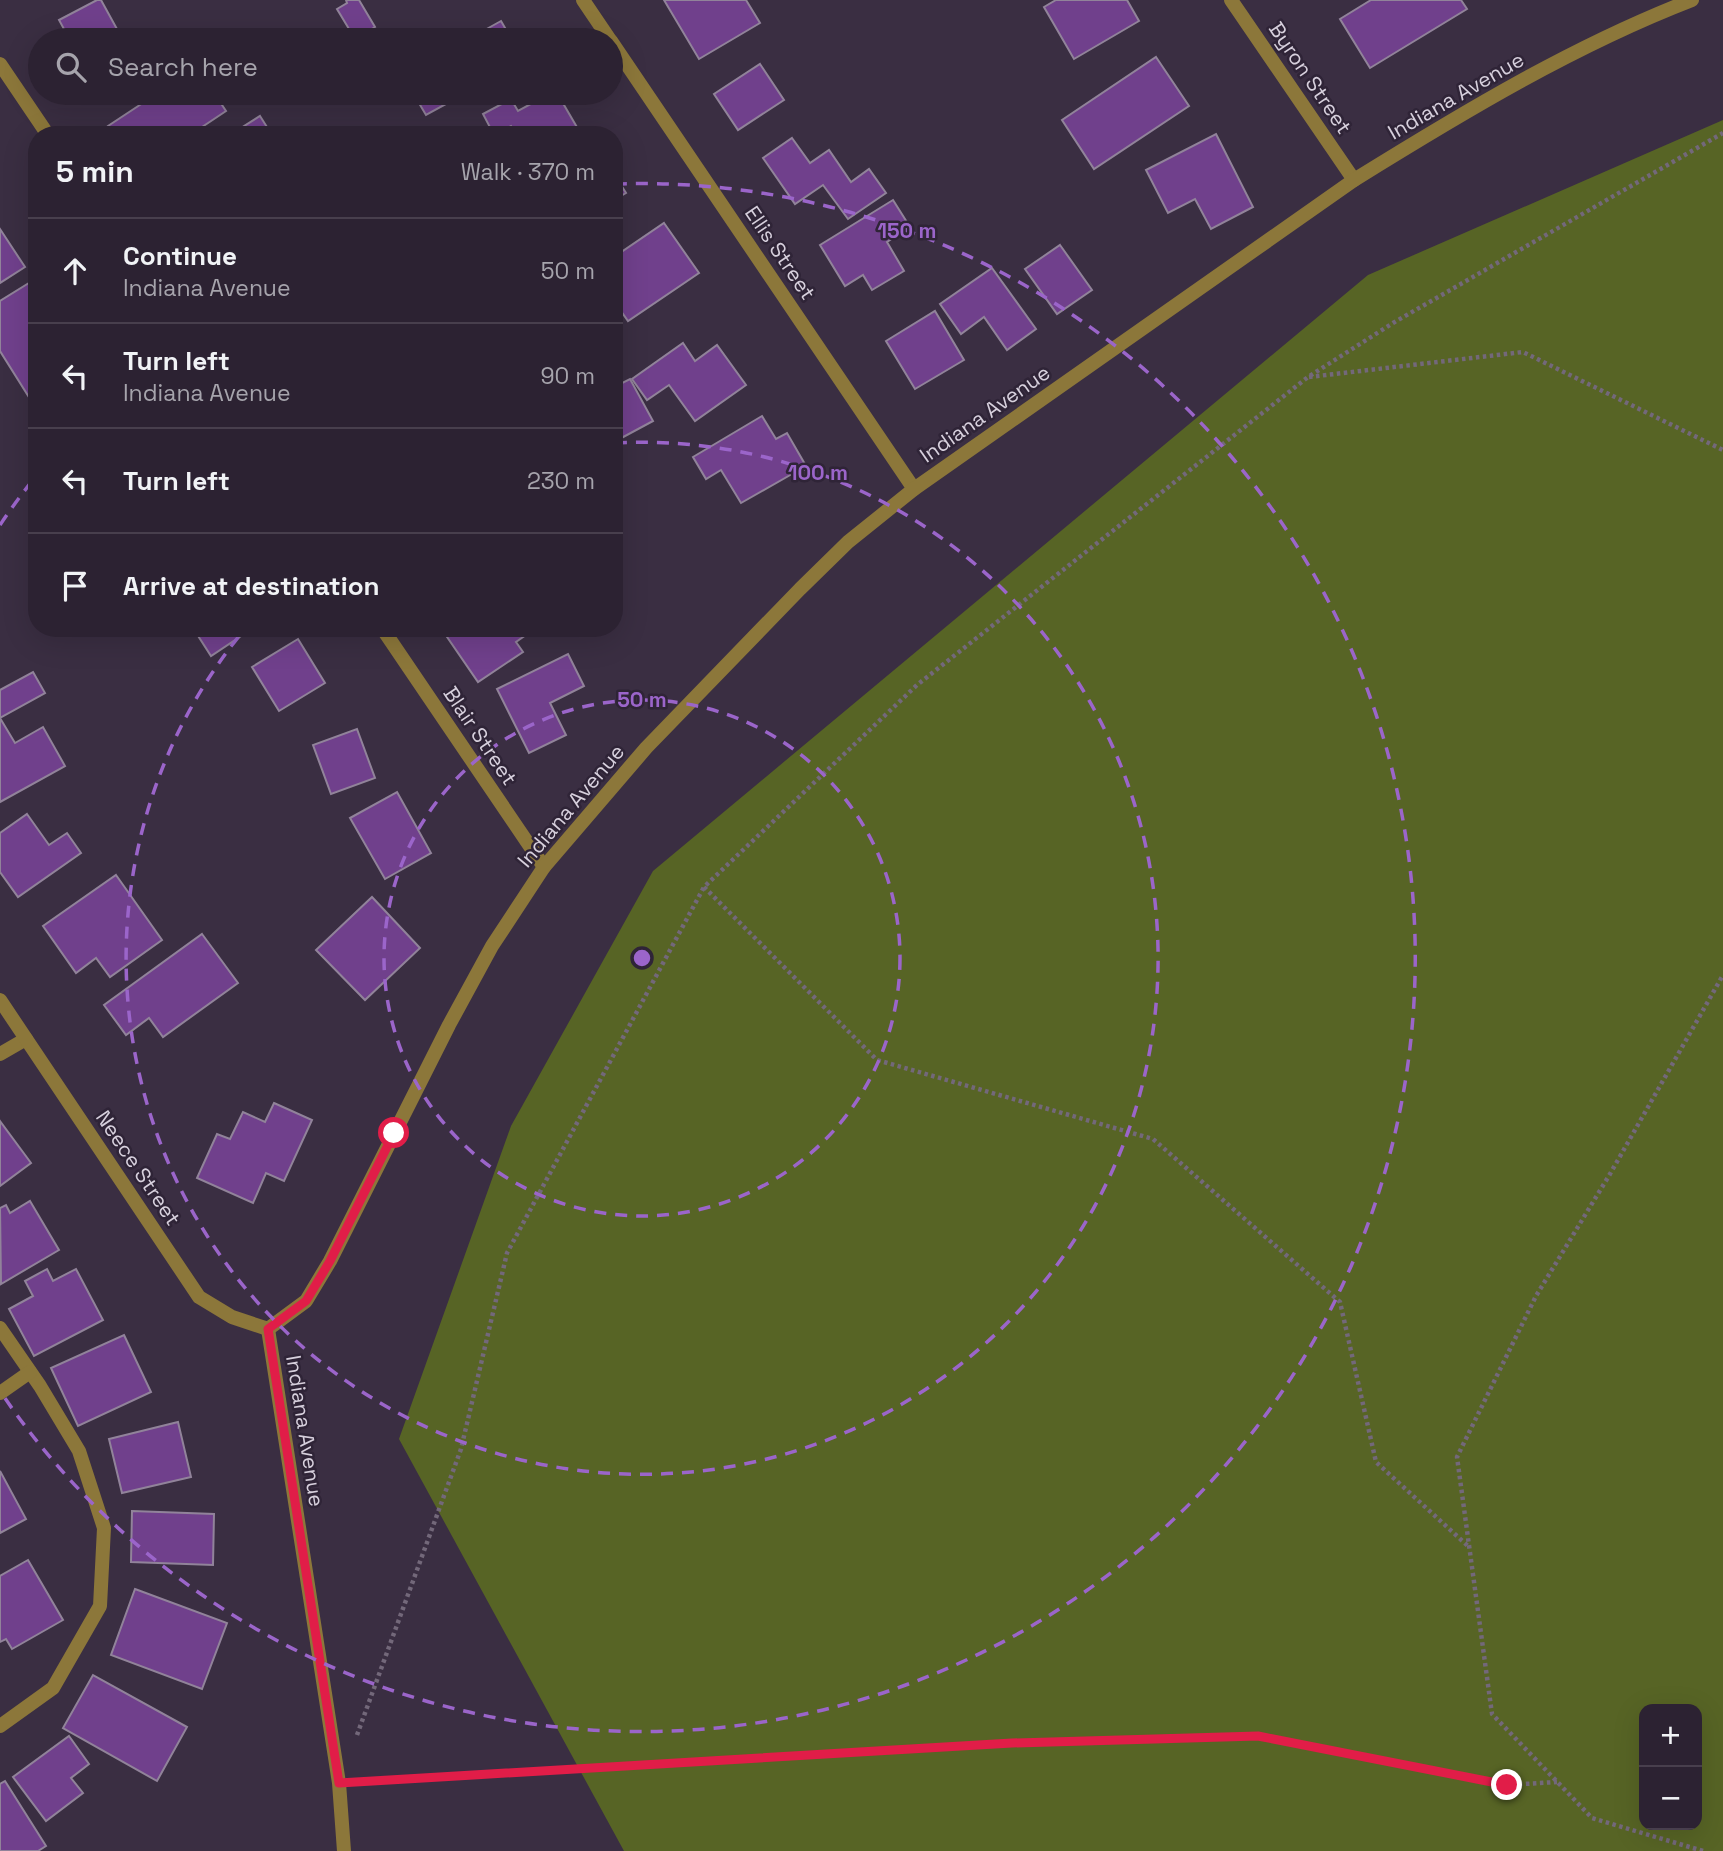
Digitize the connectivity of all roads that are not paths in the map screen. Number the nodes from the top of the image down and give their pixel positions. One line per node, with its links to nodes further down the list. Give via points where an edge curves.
1 (583, 0): 4 (street, Ellis Street)
2 (1231, 0): 8 (street, Byron Street)
3 (1692, 0): 8 (street, Indiana Avenue, via 1555,63)
4 (601, 28)
5 (623, 60): 9 (street, Ellis Street)
6 (0, 64): 7 (street)
7 (42, 126)
8 (1354, 180): 9 (street, Indiana Avenue)
9 (914, 489): 11 (street, Indiana Avenue, via 848,542 800,589 646,748)
10 (388, 637): 11 (street, Blair Street)
11 (544, 867): 16 (street, Indiana Avenue, via 492,946 330,1261 306,1301)
12 (0, 1000): 13 (street, Neece Street)
13 (26, 1039): 14 (street); 16 (street, Neece Street, via 199,1297 232,1317)
14 (0, 1054)
15 (0, 1328): 17 (street)
16 (268, 1329): 20 (street, Indiana Avenue, via 339,1783)
17 (30, 1372): 18 (street); 19 (street, via 79,1451 104,1528 100,1606 53,1688)
18 (0, 1393)
19 (0, 1726)
20 (344, 1851)

